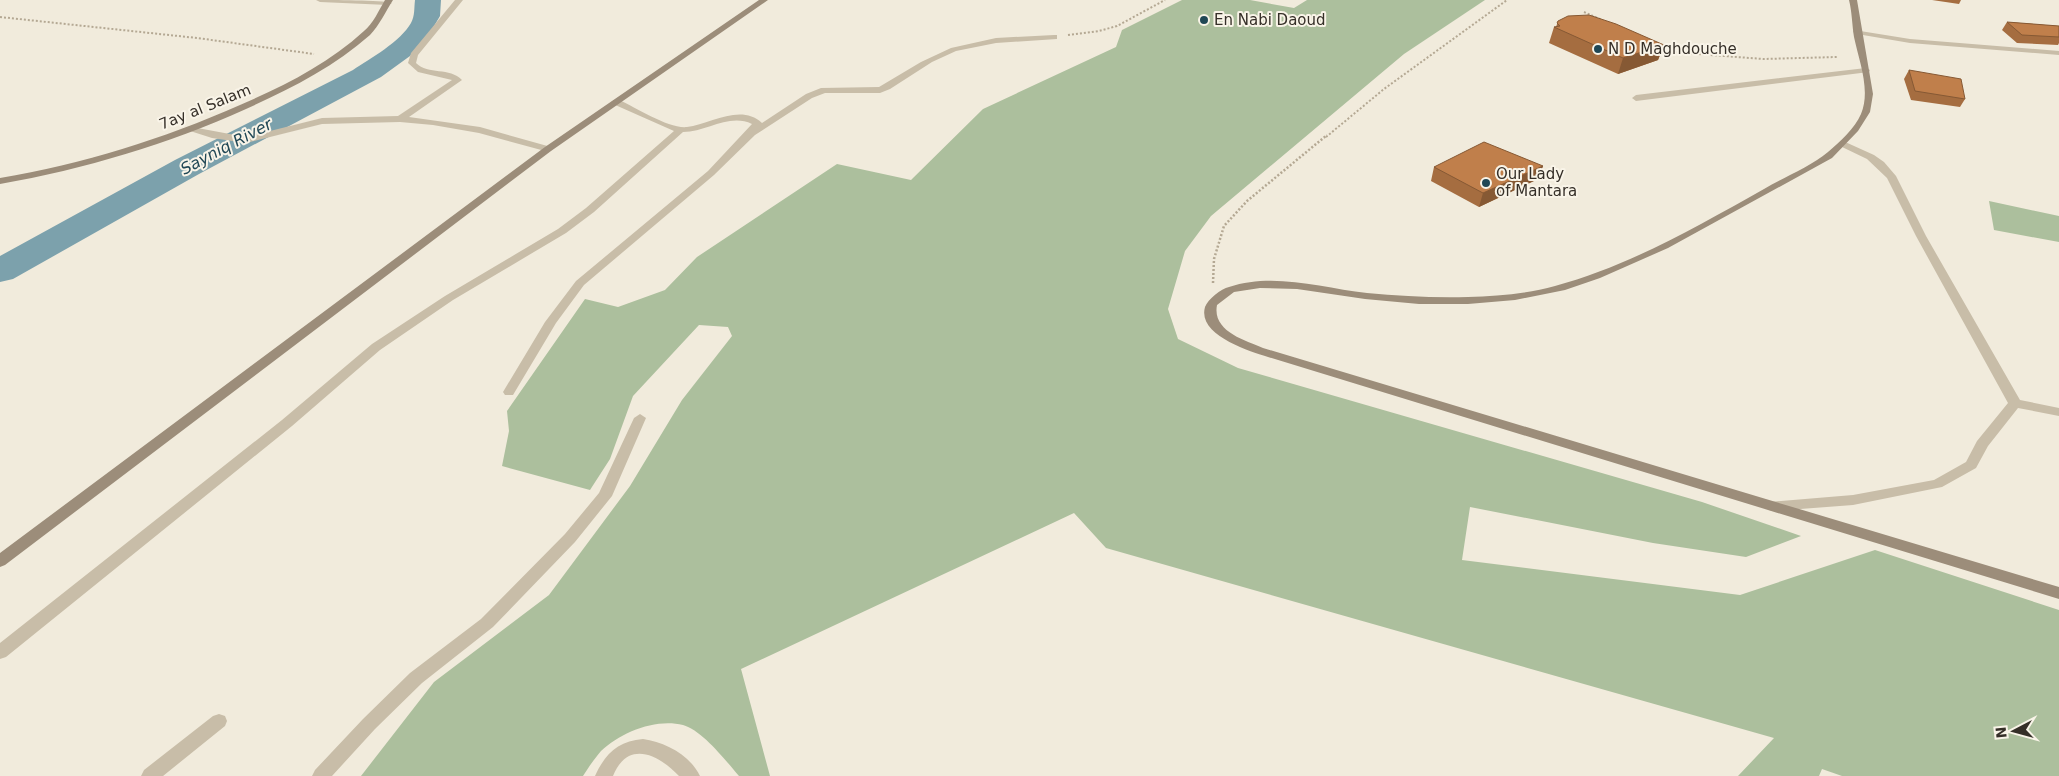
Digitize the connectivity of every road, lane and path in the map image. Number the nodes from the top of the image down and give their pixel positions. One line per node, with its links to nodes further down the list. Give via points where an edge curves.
1 (320, 0): 7 (street)
2 (459, 0): 20 (street, via 414,55 412,63 419,69 458,80)
3 (764, 0): 19 (main road)
4 (1165, 0): 12 (path, via 1129,21 1107,29)
5 (1507, 0): 27 (path, via 1384,89 1246,201 1224,226 1214,259)
6 (1853, 0): 11 (main road)
7 (388, 2): 16 (main road, 7ay al Salam, via 372,28)
8 (1584, 12): 10 (path)
9 (0, 17): 16 (path, via 197,38)
10 (1607, 23)
11 (1857, 32): 14 (street, via 1910,41); 15 (main road)
12 (1054, 37): 23 (street, via 981,43 955,49 880,90 824,90 809,96)
13 (1653, 48): 15 (path, via 1672,53 1763,58)
14 (2059, 53)
15 (1862, 57): 17 (main road)
16 (336, 58): 21 (main road, 7ay al Salam, via 297,81)
17 (1866, 70): 18 (street); 24 (main road, via 1866,112)
18 (1636, 98)
19 (616, 102): 22 (street); 25 (main road)
20 (400, 119): 21 (street, via 322,121 246,140); 25 (street, via 464,127)
21 (192, 130): 26 (main road, 7ay al Salam, via 68,169)
22 (680, 130): 23 (street, via 745,118 757,124); 35 (street, via 562,231 449,298 376,347 287,423)
23 (754, 132): 28 (street, via 711,173 580,282 551,322)
24 (1843, 144): 27 (main road, via 1829,156 1704,226 1627,263 1559,288 1495,298 1436,301 1259,285 1230,290); 29 (street, via 1879,163 1896,183 1919,232 1986,345)
25 (548, 149): 33 (main road)
26 (0, 181)
27 (1212, 304): 32 (main road, via 1210,316 1222,333 1262,351)
28 (509, 392)
29 (2015, 403): 30 (street); 32 (street, via 1982,444 1971,465 1938,484 1853,500)
30 (2059, 412)
31 (640, 418): 38 (street, via 605,496 570,538 487,623 416,678)
32 (1774, 506): 34 (main road)
33 (0, 561)
34 (2059, 593)
35 (0, 652)
36 (219, 721): 37 (street)
37 (150, 776)
38 (321, 776)
39 (604, 776): 40 (street, via 607,765 617,754 632,747 648,746 662,751)
40 (691, 776)

